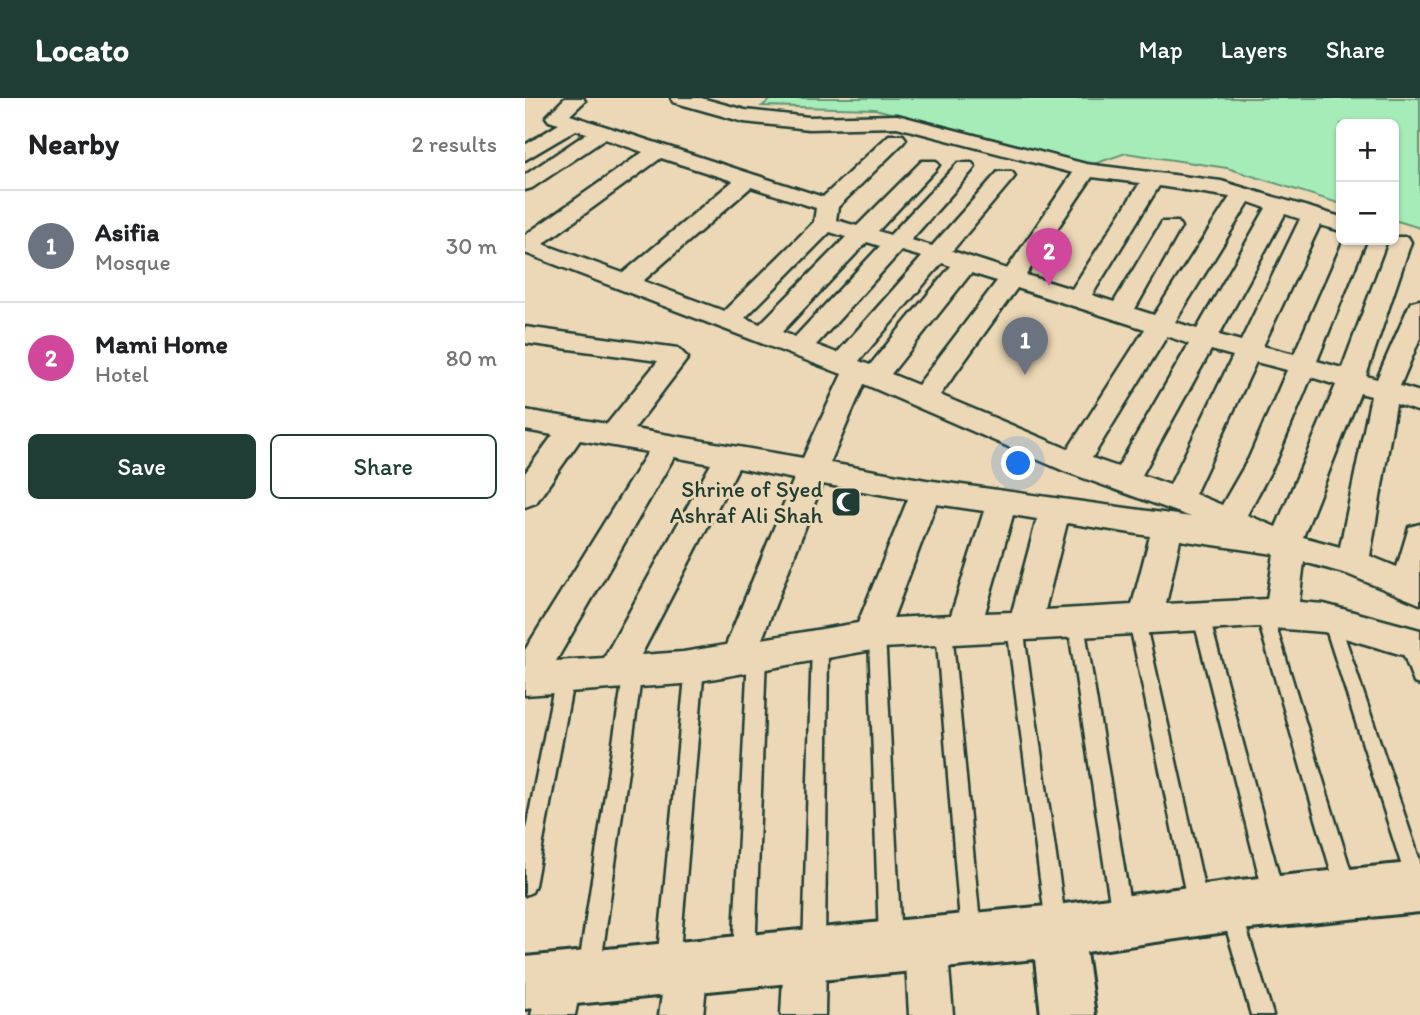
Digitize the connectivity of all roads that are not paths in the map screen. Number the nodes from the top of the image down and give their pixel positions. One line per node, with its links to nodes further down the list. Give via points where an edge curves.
1 (574, 98): 3 (street)
2 (680, 98): 10 (street, via 744,116 809,122 897,121)
3 (556, 121): 4 (street); 7 (street)
4 (602, 132): 6 (street); 14 (street)
5 (896, 139): 17 (street)
6 (659, 150): 12 (street); 24 (street)
7 (525, 154)
8 (929, 165): 21 (street)
9 (965, 167): 22 (street)
10 (1086, 170): 13 (street); 28 (street)
11 (1005, 176): 26 (street)
12 (748, 179): 17 (street); 29 (street)
13 (1153, 179): 15 (street); 30 (street)
14 (525, 184)
15 (1243, 194): 16 (street); 34 (street)
16 (1279, 205): 18 (street); 37 (street)
17 (826, 214): 21 (street); 33 (street)
18 (1313, 215): 19 (street); 39 (street)
19 (1336, 222)
20 (1170, 228): 32 (street)
21 (865, 233): 22 (street); 36 (street)
22 (897, 243): 26 (street); 38 (street)
23 (1404, 243): 42 (street)
24 (525, 245): 29 (street)
25 (1353, 245): 40 (street)
26 (937, 254): 27 (street); 41 (street)
27 (966, 263): 28 (street); 41 (street)
28 (1013, 277): 30 (street); 44 (street)
29 (626, 283): 33 (street)
30 (1078, 298): 32 (street)
31 (1420, 309): 43 (street)
32 (1121, 312): 34 (street)
33 (728, 321): 36 (street)
34 (1161, 325): 37 (street); 51 (street)
35 (525, 335): 48 (street, via 675,358)
36 (764, 335): 38 (street)
37 (1202, 339): 39 (street); 53 (street)
38 (799, 348): 41 (street)
39 (1248, 352): 40 (street); 58 (street)
40 (1301, 365): 42 (street); 59 (street, via 1263,459)
41 (857, 371): 44 (street); 52 (street)
42 (1351, 381): 43 (street); 61 (street)
43 (1385, 391): 45 (street); 62 (street)
44 (922, 400): 51 (street)
45 (1420, 402)
46 (525, 420): 47 (street)
47 (573, 428): 48 (street); 55 (street)
48 (613, 436): 49 (street)
49 (667, 445): 50 (street); 79 (street)
50 (730, 456): 52 (street); 76 (street)
51 (1074, 463): 53 (street)
52 (812, 471): 54 (street); 74 (street)
53 (1125, 481): 58 (street)
54 (926, 491): 56 (street); 71 (street)
55 (525, 495)
56 (1002, 501): 57 (street); 70 (street)
57 (1055, 509): 58 (street); 69 (street)
58 (1173, 513): 59 (street); 61 (street); 67 (street)
59 (1229, 520): 61 (street)
60 (1420, 536): 63 (street)
61 (1288, 545): 62 (street); 64 (street)
62 (1353, 563): 63 (street)
63 (1414, 587)
64 (1272, 613): 65 (street); 66 (street); 82 (lane)
65 (1201, 617): 67 (street); 83 (lane)
66 (1331, 620): 72 (street); 81 (lane)
67 (1141, 621): 68 (street); 83 (lane)
68 (1076, 624): 69 (street); 84 (lane)
69 (1020, 627): 70 (street); 85 (lane)
70 (954, 630): 71 (street); 86 (lane)
71 (873, 635): 73 (street); 86 (lane)
72 (1413, 643): 78 (lane)
73 (820, 644): 74 (street); 87 (lane)
74 (748, 657): 75 (street); 88 (lane)
75 (695, 666): 76 (street); 89 (lane)
76 (623, 672): 77 (street); 90 (lane)
77 (565, 676): 79 (street); 80 (lane)
78 (1420, 677)
79 (526, 679)
80 (525, 885)
81 (1420, 887): 82 (street)
82 (1347, 894): 83 (street)
83 (1235, 906): 84 (street); 94 (lane)
84 (1123, 922): 85 (street)
85 (1057, 931): 86 (street); 93 (street)
86 (929, 944): 87 (street); 92 (street)
87 (810, 956): 88 (street); 91 (street)
88 (744, 962): 89 (street)
89 (678, 983): 90 (street)
90 (557, 989)
91 (803, 1015)
92 (931, 1015)
93 (1068, 1015)
94 (1262, 1015)

